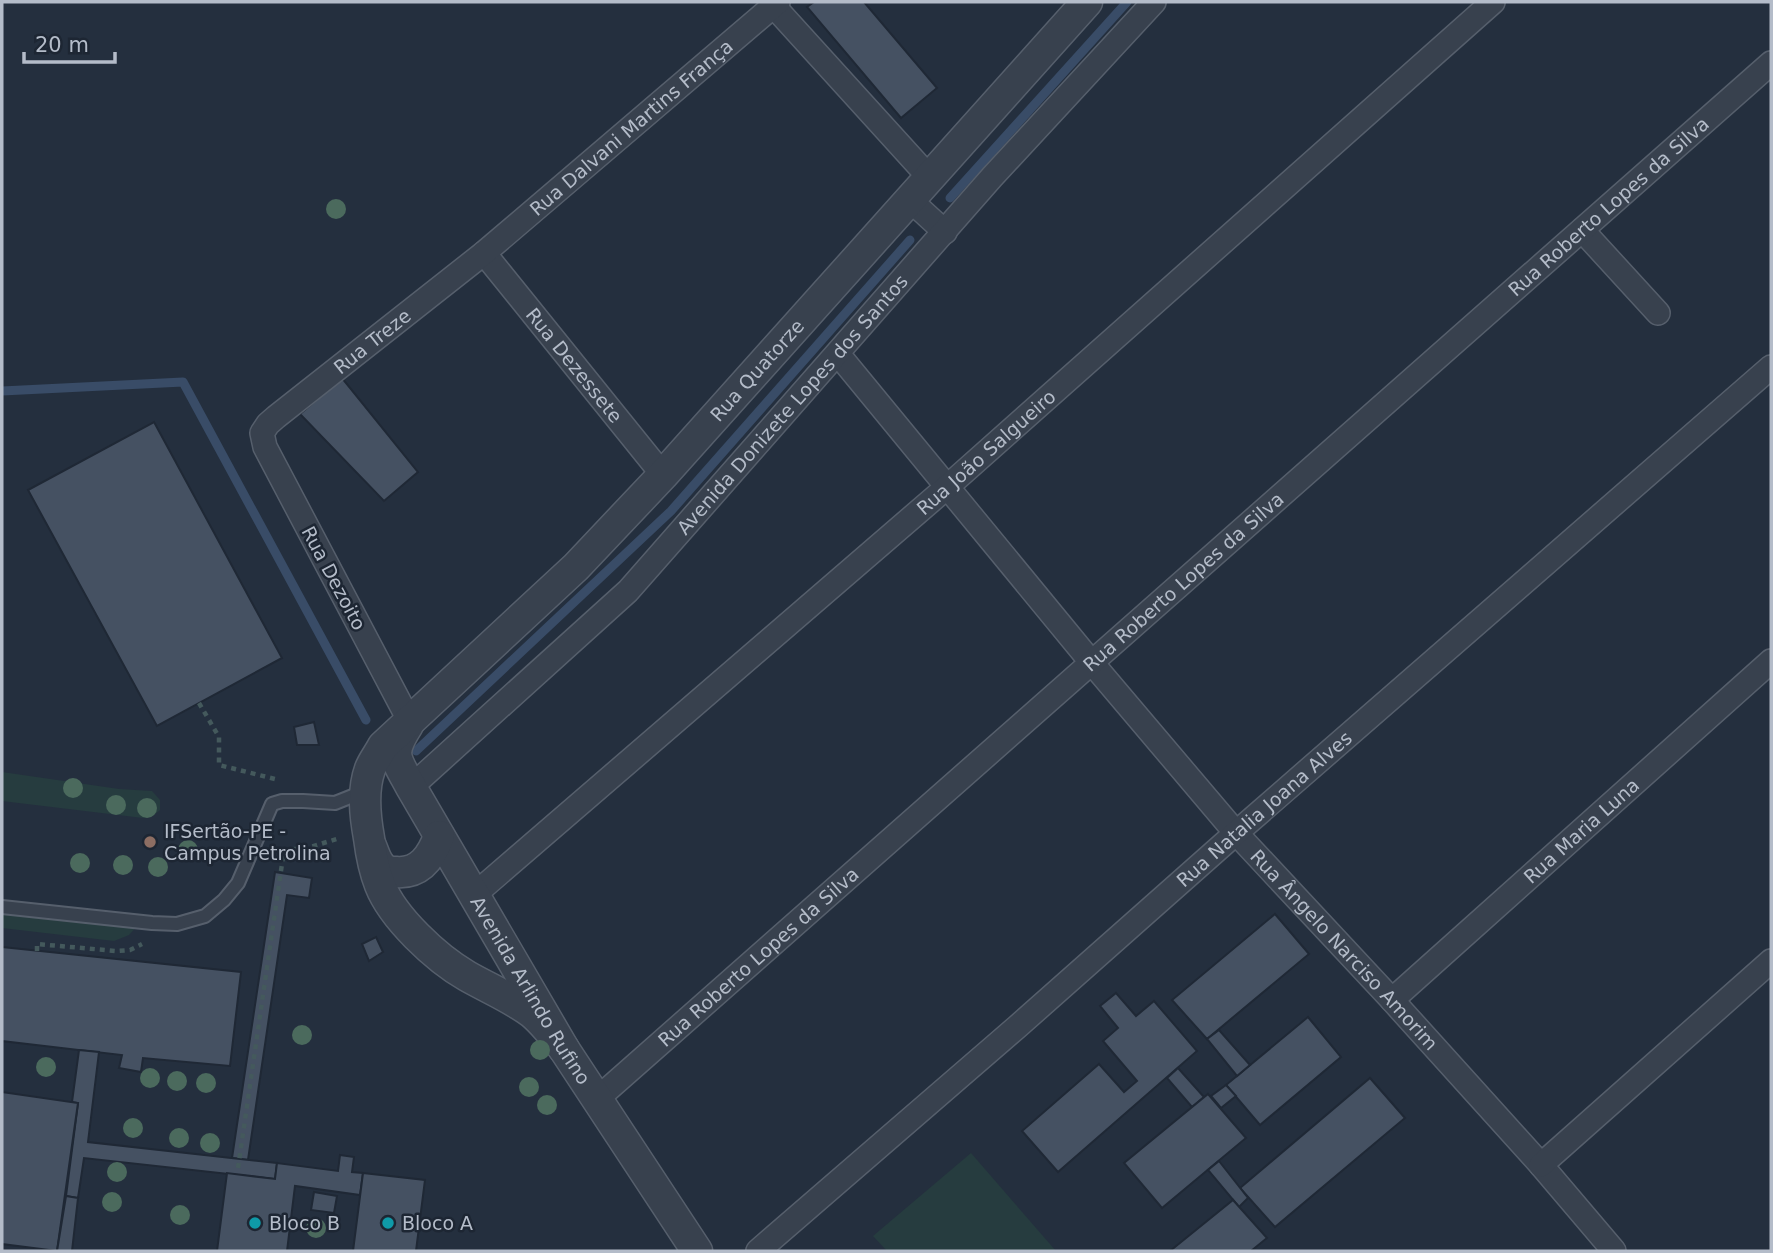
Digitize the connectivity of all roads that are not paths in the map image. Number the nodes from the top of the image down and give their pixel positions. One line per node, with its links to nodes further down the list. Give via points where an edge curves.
1 (1087, 2): 6 (street, Rua Quatorze)
2 (1154, 2): 8 (street, Avenida Donizete Lopes dos Santos)
3 (1493, 2): 15 (street, Rua João Salgueiro)
4 (774, 3): 6 (street); 9 (street, Rua Dalvani Martins França)
5 (1771, 63): 7 (street, Rua Roberto Lopes da Silva)
6 (919, 188): 8 (street); 14 (street, Rua Quatorze)
7 (1582, 230): 10 (street); 17 (street, Rua Roberto Lopes da Silva)
8 (945, 232): 11 (street, Avenida Donizete Lopes dos Santos)
9 (484, 253): 13 (street, Rua Treze, via 276,417); 14 (street, Rua Dezessete)
10 (1658, 313)
11 (838, 354): 15 (street, Rua Ângelo Narciso Amorim); 19 (street, Avenida Donizete Lopes dos Santos, via 628,591)
12 (1771, 367): 21 (street, Rua Natalia Joana Alves)
13 (262, 433): 18 (street, Rua Dezoito, via 265,447)
14 (663, 475): 18 (street, Rua Quatorze, via 576,567)
15 (947, 487): 17 (street, Rua Ângelo Narciso Amorim); 24 (street, Rua João Salgueiro)
16 (1771, 661): 27 (street, Rua Maria Luna)
17 (1092, 663): 21 (street, Rua Ângelo Narciso Amorim); 29 (street, Rua Roberto Lopes da Silva)
18 (410, 722): 19 (street, Avenida Arlindo Rufino, via 395,748); 20 (street, Rua Quatorze, via 383,746 370,769)
19 (411, 787): 23 (street, Avenida Arlindo Rufino)
20 (366, 791): 22 (street); 25 (lane, via 335,803 303,800 272,804 237,883 205,916 177,924 152,923)
21 (1236, 833): 27 (street, Rua Ângelo Narciso Amorim); 32 (street, Rua Natalia Joana Alves)
22 (369, 836): 23 (street, via 379,865 399,873 415,871 425,862); 28 (street, via 380,887 434,954 531,1012)
23 (439, 836): 24 (street, Avenida Arlindo Rufino)
24 (474, 895): 28 (street, Avenida Arlindo Rufino)
25 (2, 907)
26 (1771, 961): 30 (street)
27 (1392, 1000): 30 (street, Rua Ângelo Narciso Amorim)
28 (564, 1049): 29 (street, Avenida Arlindo Rufino)
29 (597, 1099): 31 (street, Avenida Arlindo Rufino)
30 (1541, 1165): 33 (street, Rua Ângelo Narciso Amorim)
31 (697, 1251)
32 (758, 1251)
33 (1614, 1251)

